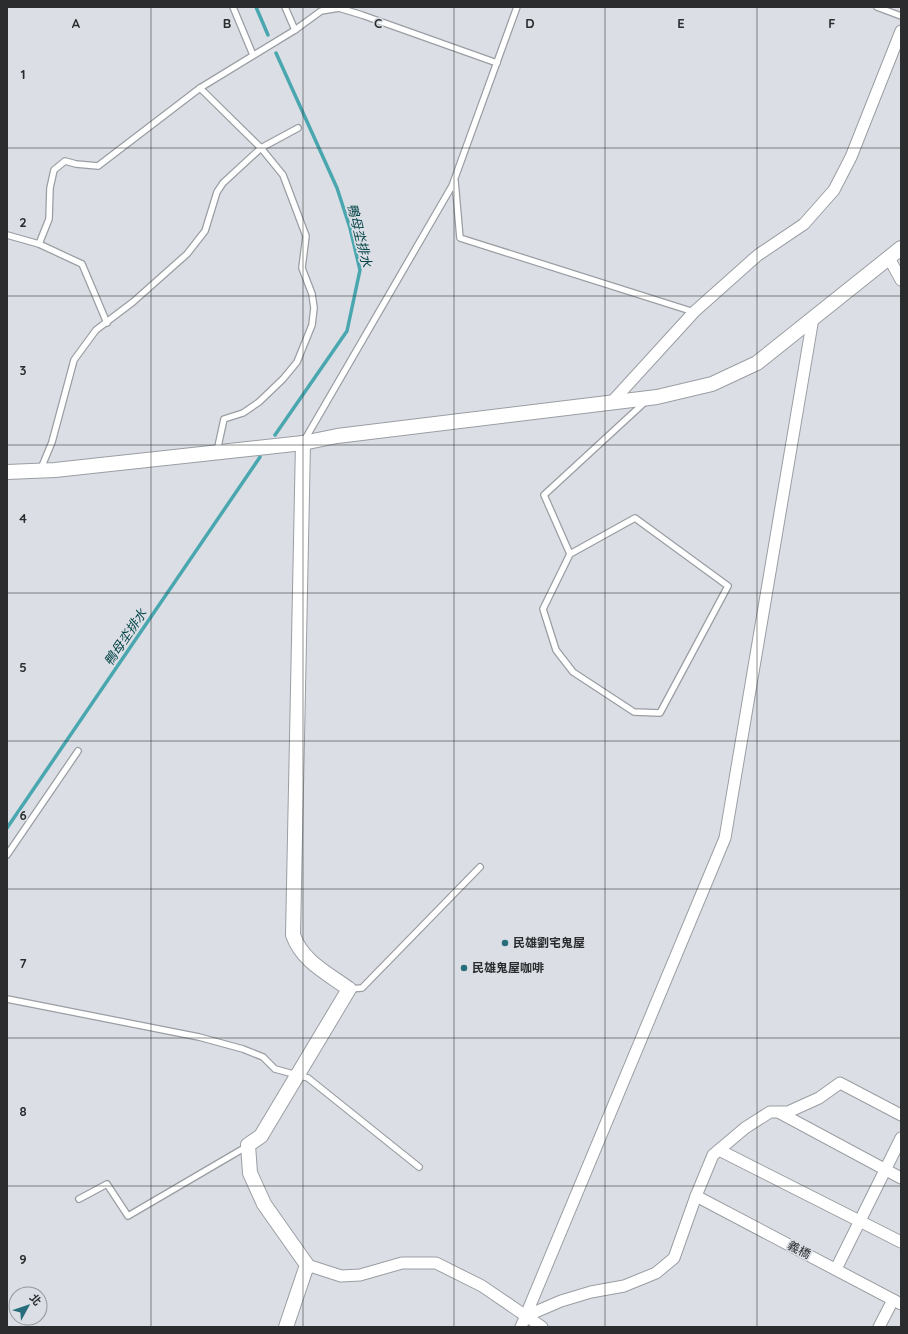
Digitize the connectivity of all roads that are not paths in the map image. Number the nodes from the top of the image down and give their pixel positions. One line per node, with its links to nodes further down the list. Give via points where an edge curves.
1 (233, 7): 8 (lane)
2 (285, 7): 6 (lane)
3 (517, 7): 9 (lane)
4 (877, 7): 5 (lane)
5 (901, 16)
6 (295, 30): 8 (lane); 9 (lane, via 321,11 339,8)
7 (901, 31): 19 (street, via 851,157 834,190 804,224 758,255)
8 (253, 55): 10 (lane)
9 (497, 63): 13 (lane)
10 (200, 88): 12 (lane); 15 (lane, via 98,166 65,161 54,170 50,188 49,219)
11 (298, 128): 12 (lane)
12 (261, 148): 21 (lane, via 223,183 217,192 204,231 187,254); 25 (lane, via 283,176 306,236 302,268 312,294 312,325 297,362 283,379 243,413 224,419)
13 (454, 179): 19 (lane, via 460,238); 24 (lane)
14 (7, 235): 15 (lane)
15 (39, 244): 21 (lane, via 82,264)
16 (901, 248): 17 (street)
17 (889, 258): 18 (street); 20 (street)
18 (901, 280)
19 (694, 312): 23 (street)
20 (813, 318): 22 (street, via 757,363 712,384); 50 (street, via 725,838)
21 (107, 323): 26 (lane, via 96,330 74,360 52,442)
22 (648, 399): 23 (street); 28 (lane, via 544,495)
23 (610, 404): 24 (street, via 344,435)
24 (303, 443): 25 (street); 32 (street, via 293,934 297,947 307,959)
25 (217, 451): 26 (street)
26 (40, 471): 27 (street)
27 (7, 472)
28 (570, 554): 28 (lane, via 635,518 728,586 660,713 634,712 573,672 556,650 542,609)
29 (78, 751): 30 (lane)
30 (7, 855)
31 (480, 867): 32 (lane, via 362,988)
32 (349, 989): 34 (street)
33 (7, 999): 34 (lane, via 199,1036 250,1051 263,1057 275,1069)
34 (296, 1075): 38 (street, via 260,1136); 40 (lane, via 308,1078)
35 (778, 1112): 36 (street, via 788,1112 819,1098 840,1083); 39 (street, via 770,1112); 41 (street)
36 (901, 1115)
37 (901, 1138): 41 (street)
38 (248, 1146): 44 (lane, via 128,1216 107,1184); 47 (street, via 250,1172 264,1204)
39 (719, 1150): 43 (street, via 713,1155); 45 (street)
40 (419, 1167)
41 (885, 1170): 42 (street); 45 (street)
42 (901, 1178)
43 (696, 1196): 48 (street, 義橋); 50 (street, via 674,1258 656,1273 624,1286 561,1301)
44 (79, 1199)
45 (860, 1220): 46 (street); 48 (street)
46 (901, 1242)
47 (307, 1265): 50 (street, via 341,1276 360,1274 402,1263 436,1263 482,1286); 51 (street)
48 (836, 1269): 49 (street, 義橋)
49 (897, 1302): 54 (street)
50 (526, 1316): 52 (street); 53 (street)
51 (286, 1327)
52 (521, 1327)
53 (542, 1327)
54 (879, 1327)

